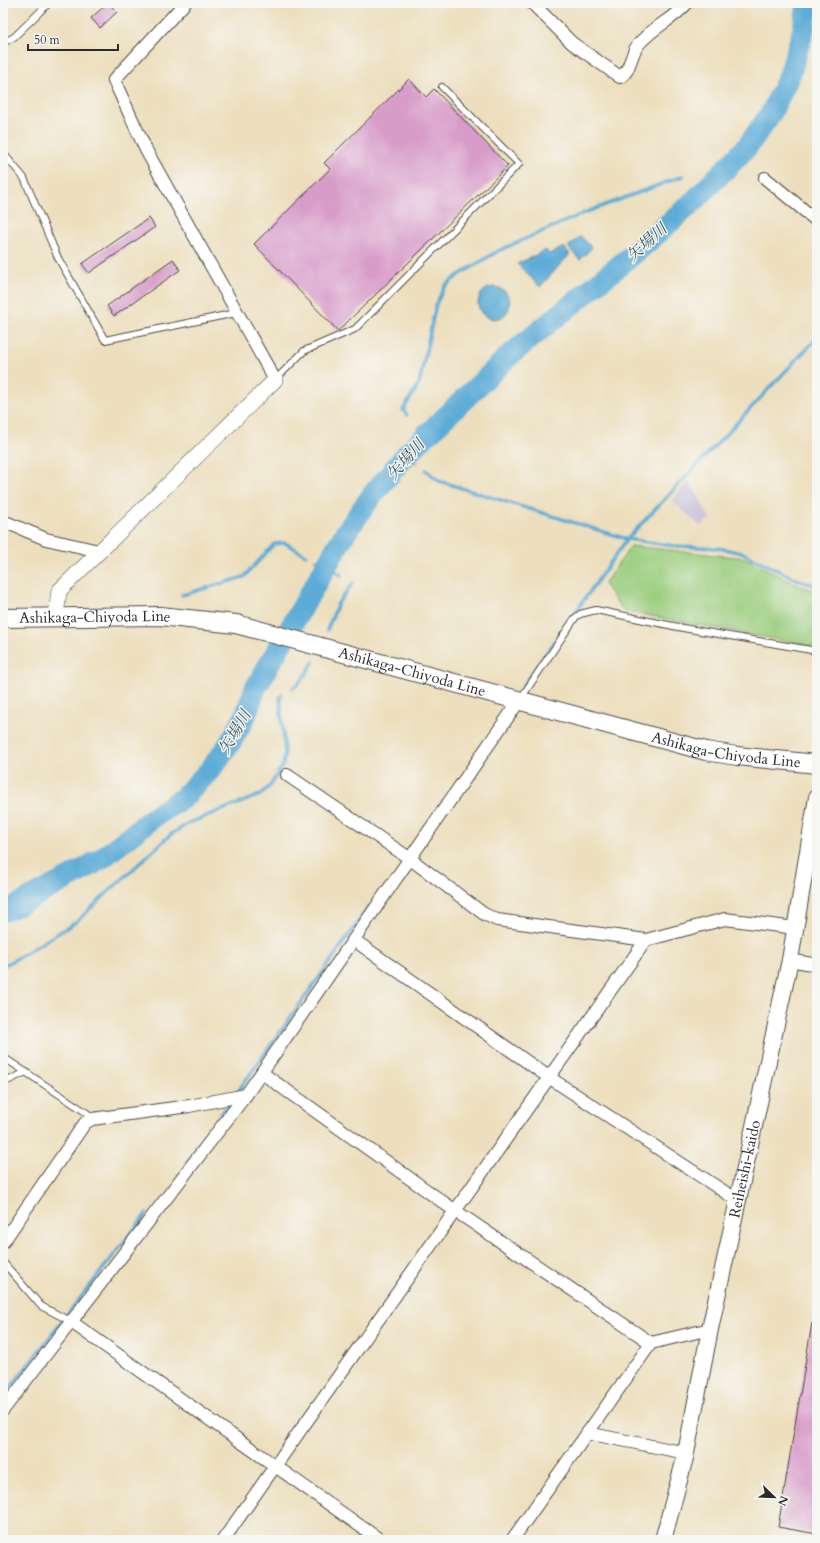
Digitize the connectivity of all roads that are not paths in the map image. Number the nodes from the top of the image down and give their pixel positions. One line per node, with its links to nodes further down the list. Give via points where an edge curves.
1 (49, 3): 6 (lane, via 14,37)
2 (185, 3): 11 (street, via 114,80 146,150)
3 (670, 3): 5 (lane)
4 (537, 4): 5 (street, via 572,43 620,76 625,73 635,50 644,38)
5 (683, 7)
6 (3, 43)
7 (442, 87): 12 (lane, via 519,164 355,329 304,351)
8 (3, 153): 11 (lane, via 24,178 58,258 105,340)
9 (764, 178): 10 (street)
10 (817, 221)
11 (236, 313): 12 (street)
12 (275, 380): 14 (street)
13 (3, 521): 14 (street, via 46,540)
14 (100, 551): 15 (street, via 59,591)
15 (56, 616): 16 (main road, Ashikaga-Chiyoda Line); 18 (main road, Ashikaga-Chiyoda Line, via 182,617 236,624)
16 (3, 618)
17 (817, 651): 18 (lane, via 596,610 575,618)
18 (519, 701): 19 (main road, Ashikaga-Chiyoda Line, via 706,751); 22 (street)
19 (817, 764)
20 (287, 774): 22 (street)
21 (817, 797): 23 (main road, Reiheishi-kaido)
22 (409, 858): 24 (street); 25 (street, via 471,905 497,920)
23 (795, 928): 25 (street, via 725,920); 26 (main road, Reiheishi-kaido)
24 (354, 940): 30 (street); 31 (street)
25 (646, 940): 31 (street)
26 (790, 960): 27 (street); 35 (main road, Reiheishi-kaido)
27 (817, 965)
28 (3, 1057): 29 (lane)
29 (26, 1072): 32 (lane); 34 (lane)
30 (262, 1072): 33 (street); 36 (street)
31 (550, 1078): 35 (street); 36 (street)
32 (3, 1083)
33 (246, 1095): 34 (street, via 189,1106); 39 (street)
34 (92, 1118): 37 (street, via 85,1123)
35 (737, 1200): 40 (main road, Reiheishi-kaido)
36 (454, 1210): 41 (street); 45 (street)
37 (3, 1242)
38 (3, 1262): 39 (lane, via 41,1306)
39 (70, 1321): 42 (street); 45 (street)
40 (710, 1329): 41 (street); 44 (main road, Reiheishi-kaido)
41 (651, 1343): 43 (street)
42 (3, 1410)
43 (586, 1433): 44 (street); 48 (street)
44 (686, 1453): 49 (main road, Reiheishi-kaido)
45 (275, 1465): 46 (street); 47 (street)
46 (223, 1540)
47 (380, 1540)
48 (512, 1540)
49 (664, 1540)

